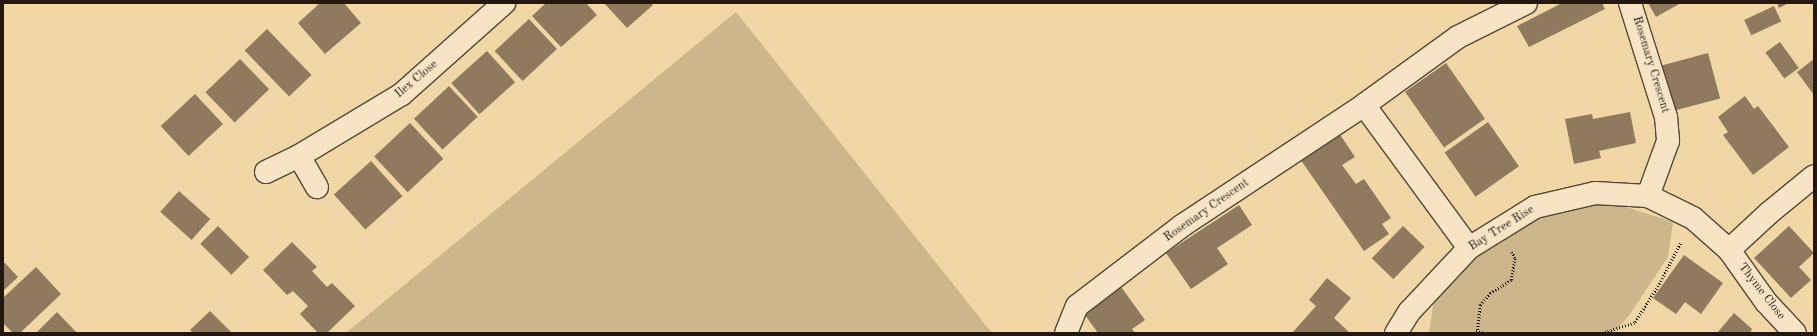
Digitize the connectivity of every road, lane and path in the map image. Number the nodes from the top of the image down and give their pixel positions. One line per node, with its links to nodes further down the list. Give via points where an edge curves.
1 (504, 3): 5 (street, Ilex Close, via 402,94)
2 (1526, 3): 4 (street, Rosemary Crescent, via 1458,37)
3 (1630, 3): 9 (street, Rosemary Crescent, via 1666,117 1668,141)
4 (1364, 105): 12 (street); 15 (street, Rosemary Crescent, via 1183,226 1077,306)
5 (299, 156): 6 (street, Ilex Close); 8 (street)
6 (266, 172)
7 (1814, 176): 13 (street)
8 (317, 187)
9 (1648, 196): 10 (street, Bay Tree Rise); 11 (street, Bay Tree Rise, via 1595,193 1535,207)
10 (1693, 218): 13 (street, Bay Tree Rise); 18 (path, via 1659,284 1635,322)
11 (1497, 229): 12 (street, Bay Tree Rise); 14 (path, via 1515,258 1511,280 1490,293 1480,305)
12 (1469, 248): 16 (street, Bay Tree Rise, via 1410,311)
13 (1729, 250): 19 (street, Thyme Close, via 1766,302)
14 (1476, 332): 17 (path)
15 (1066, 333)
16 (1396, 333)
17 (1485, 333)
18 (1602, 333)
19 (1795, 333)

